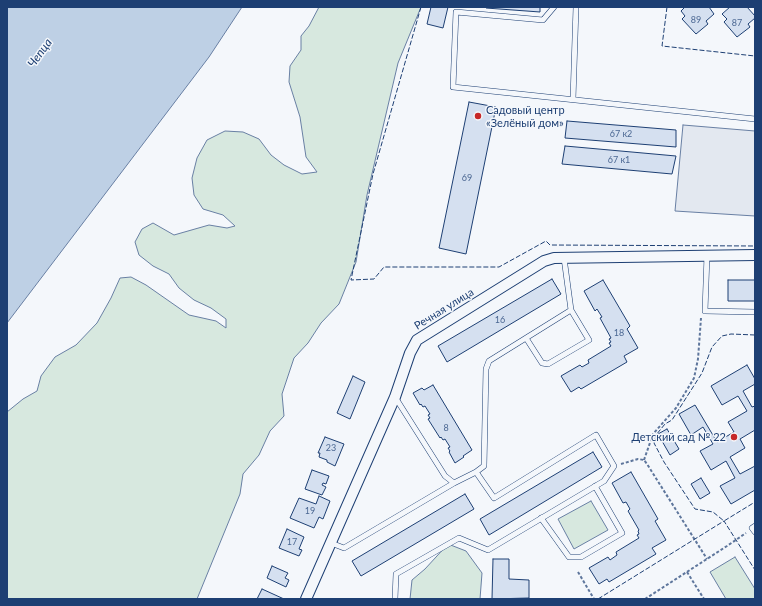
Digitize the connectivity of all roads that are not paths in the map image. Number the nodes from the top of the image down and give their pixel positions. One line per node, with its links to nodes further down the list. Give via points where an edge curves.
1 (554, 7): 3 (lane, via 543,20 456,12 453,87)
2 (576, 7): 3 (lane)
3 (573, 99): 4 (lane)
4 (755, 119)
5 (707, 255): 6 (street, Речная улица); 7 (street, Речная улица); 9 (lane, via 705,311)
6 (755, 255)
7 (564, 258): 8 (lane); 11 (street, Речная улица, via 544,261 417,340)
8 (571, 310): 10 (lane); 10 (lane, via 589,340 548,364 542,363)
9 (755, 312)
10 (526, 338): 12 (lane, via 489,361 486,369 484,466)
11 (395, 397): 13 (lane, via 446,476); 16 (street, Речная улица)
12 (476, 472): 13 (lane); 14 (lane, via 494,498 596,435 614,466 604,481)
13 (454, 483): 16 (lane, via 344,548)
14 (595, 486): 15 (lane); 15 (lane, via 622,534 581,557 569,557)
15 (541, 518): 18 (lane, via 488,550 459,538 396,574)
16 (331, 543): 17 (street, Речная улица)
17 (306, 599)
18 (395, 599)

